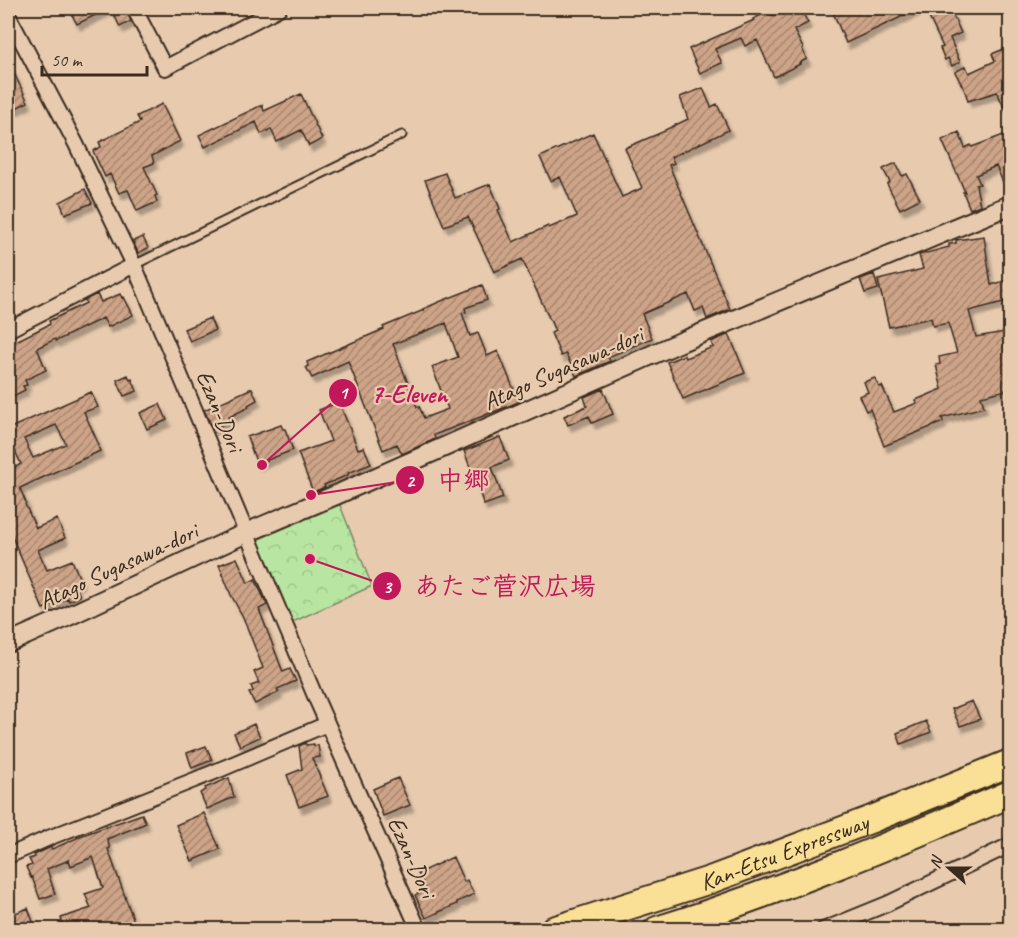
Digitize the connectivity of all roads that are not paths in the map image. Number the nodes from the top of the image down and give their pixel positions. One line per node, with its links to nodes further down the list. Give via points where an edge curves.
1 (134, 8): 2 (street, via 165,68)
2 (279, 8)
3 (8, 15): 6 (street, Ezan-Dori)
4 (402, 135): 6 (lane)
5 (1011, 205): 8 (street, Atago Sugasawa-dori, via 683,341)
6 (134, 265): 7 (street); 8 (street, Ezan-Dori)
7 (8, 330)
8 (246, 532): 9 (street, Atago Sugasawa-dori); 10 (street, Ezan-Dori)
9 (8, 643)
10 (327, 724): 14 (street); 15 (street, Ezan-Dori)
11 (1011, 763): 16 (highway, Kan-Etsu Expressway, via 711,880)
12 (1011, 794): 17 (highway, Kan-Etsu Expressway, via 886,847)
13 (1011, 844): 18 (street)
14 (8, 856)
15 (419, 930)
16 (553, 930)
17 (657, 930)
18 (823, 930)

